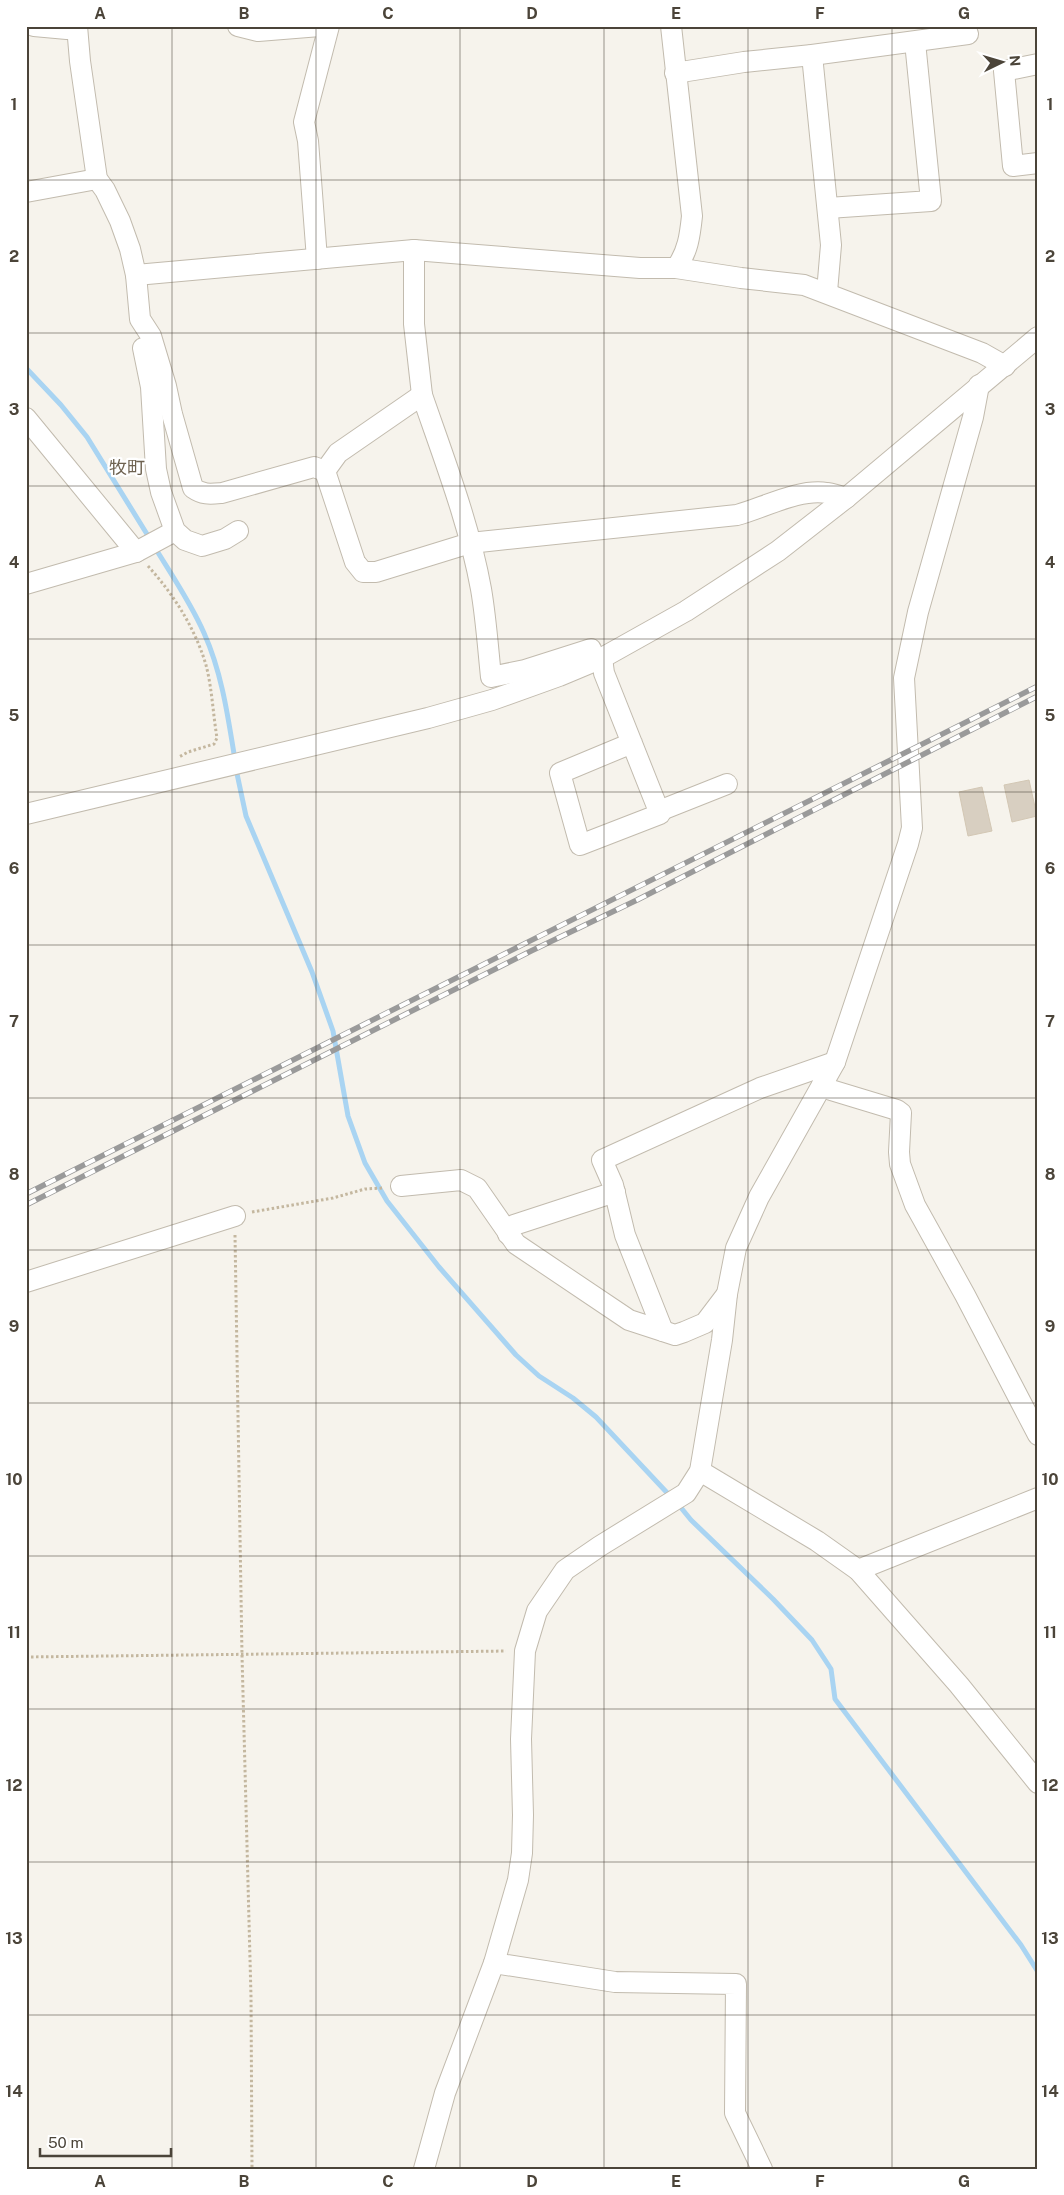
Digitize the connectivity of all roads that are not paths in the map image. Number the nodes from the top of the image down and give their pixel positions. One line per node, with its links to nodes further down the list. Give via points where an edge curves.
1 (34, 26): 6 (street)
2 (238, 26): 3 (street, via 258,31)
3 (320, 26)
4 (328, 26): 17 (street, via 304,122)
5 (671, 26): 11 (street)
6 (77, 27): 13 (street)
7 (968, 34): 8 (street)
8 (915, 42): 9 (street); 15 (street, via 931,201)
9 (812, 56): 11 (street); 15 (street)
10 (1038, 64): 12 (street, via 1004,71 1013,166)
11 (675, 73): 18 (street, via 692,216 683,259)
12 (1038, 163)
13 (97, 179): 14 (street); 19 (street, via 120,221)
14 (26, 192)
15 (828, 208): 20 (street, via 831,245)
16 (414, 250): 17 (street); 18 (street); 25 (street, via 414,324)
17 (317, 259): 19 (street)
18 (676, 268): 20 (street, via 795,283)
19 (136, 275): 21 (street)
20 (827, 292): 23 (street, via 982,353)
21 (140, 319): 27 (street, via 150,336 166,386 194,488 207,495 314,467); 30 (street, via 150,387 156,469)
22 (1038, 337): 23 (street)
23 (1005, 366): 24 (street)
24 (980, 385): 28 (street); 39 (street, via 918,612 904,678 912,828)
25 (422, 395): 27 (street, via 338,453); 31 (street)
26 (26, 418): 32 (street)
27 (325, 472): 31 (street, via 355,562 363,572 376,572)
28 (846, 498): 31 (street, via 826,492 791,496 736,515); 34 (street, via 778,551 686,611)
29 (238, 531): 30 (street, via 202,546)
30 (173, 532): 32 (street)
31 (470, 543): 34 (street, via 481,590 491,677 525,670 599,646)
32 (139, 550): 33 (street)
33 (26, 584)
34 (606, 655): 35 (street, via 604,673); 38 (street, via 492,700 428,718)
35 (632, 742): 37 (street); 37 (street, via 560,773 580,845 660,814)
36 (727, 784): 37 (street)
37 (659, 811)
38 (26, 814)
39 (835, 1062): 40 (street); 42 (street, via 760,1088 602,1160)
40 (822, 1084): 46 (street, via 743,1229); 48 (street, via 831,1090 901,1113 898,1152 915,1205)
41 (401, 1186): 44 (street, via 461,1180 469,1183 477,1188)
42 (615, 1192): 44 (street, via 514,1225); 47 (street, via 625,1235)
43 (235, 1216): 45 (street)
44 (508, 1234): 47 (street, via 516,1244 629,1320)
45 (26, 1282)
46 (727, 1294): 47 (street, via 705,1323 675,1335); 49 (street)
47 (663, 1331)
48 (1038, 1435)
49 (700, 1471): 51 (street, via 817,1541); 53 (street, via 686,1493 565,1570 537,1611 525,1651 521,1739 522,1853 512,1906)
50 (1038, 1498): 51 (street)
51 (858, 1570): 52 (street, via 959,1685)
52 (1038, 1783)
53 (494, 1963): 54 (street, via 445,2094); 55 (street, via 615,1982 736,1984 736,2113)
54 (424, 2169)
55 (762, 2169)

